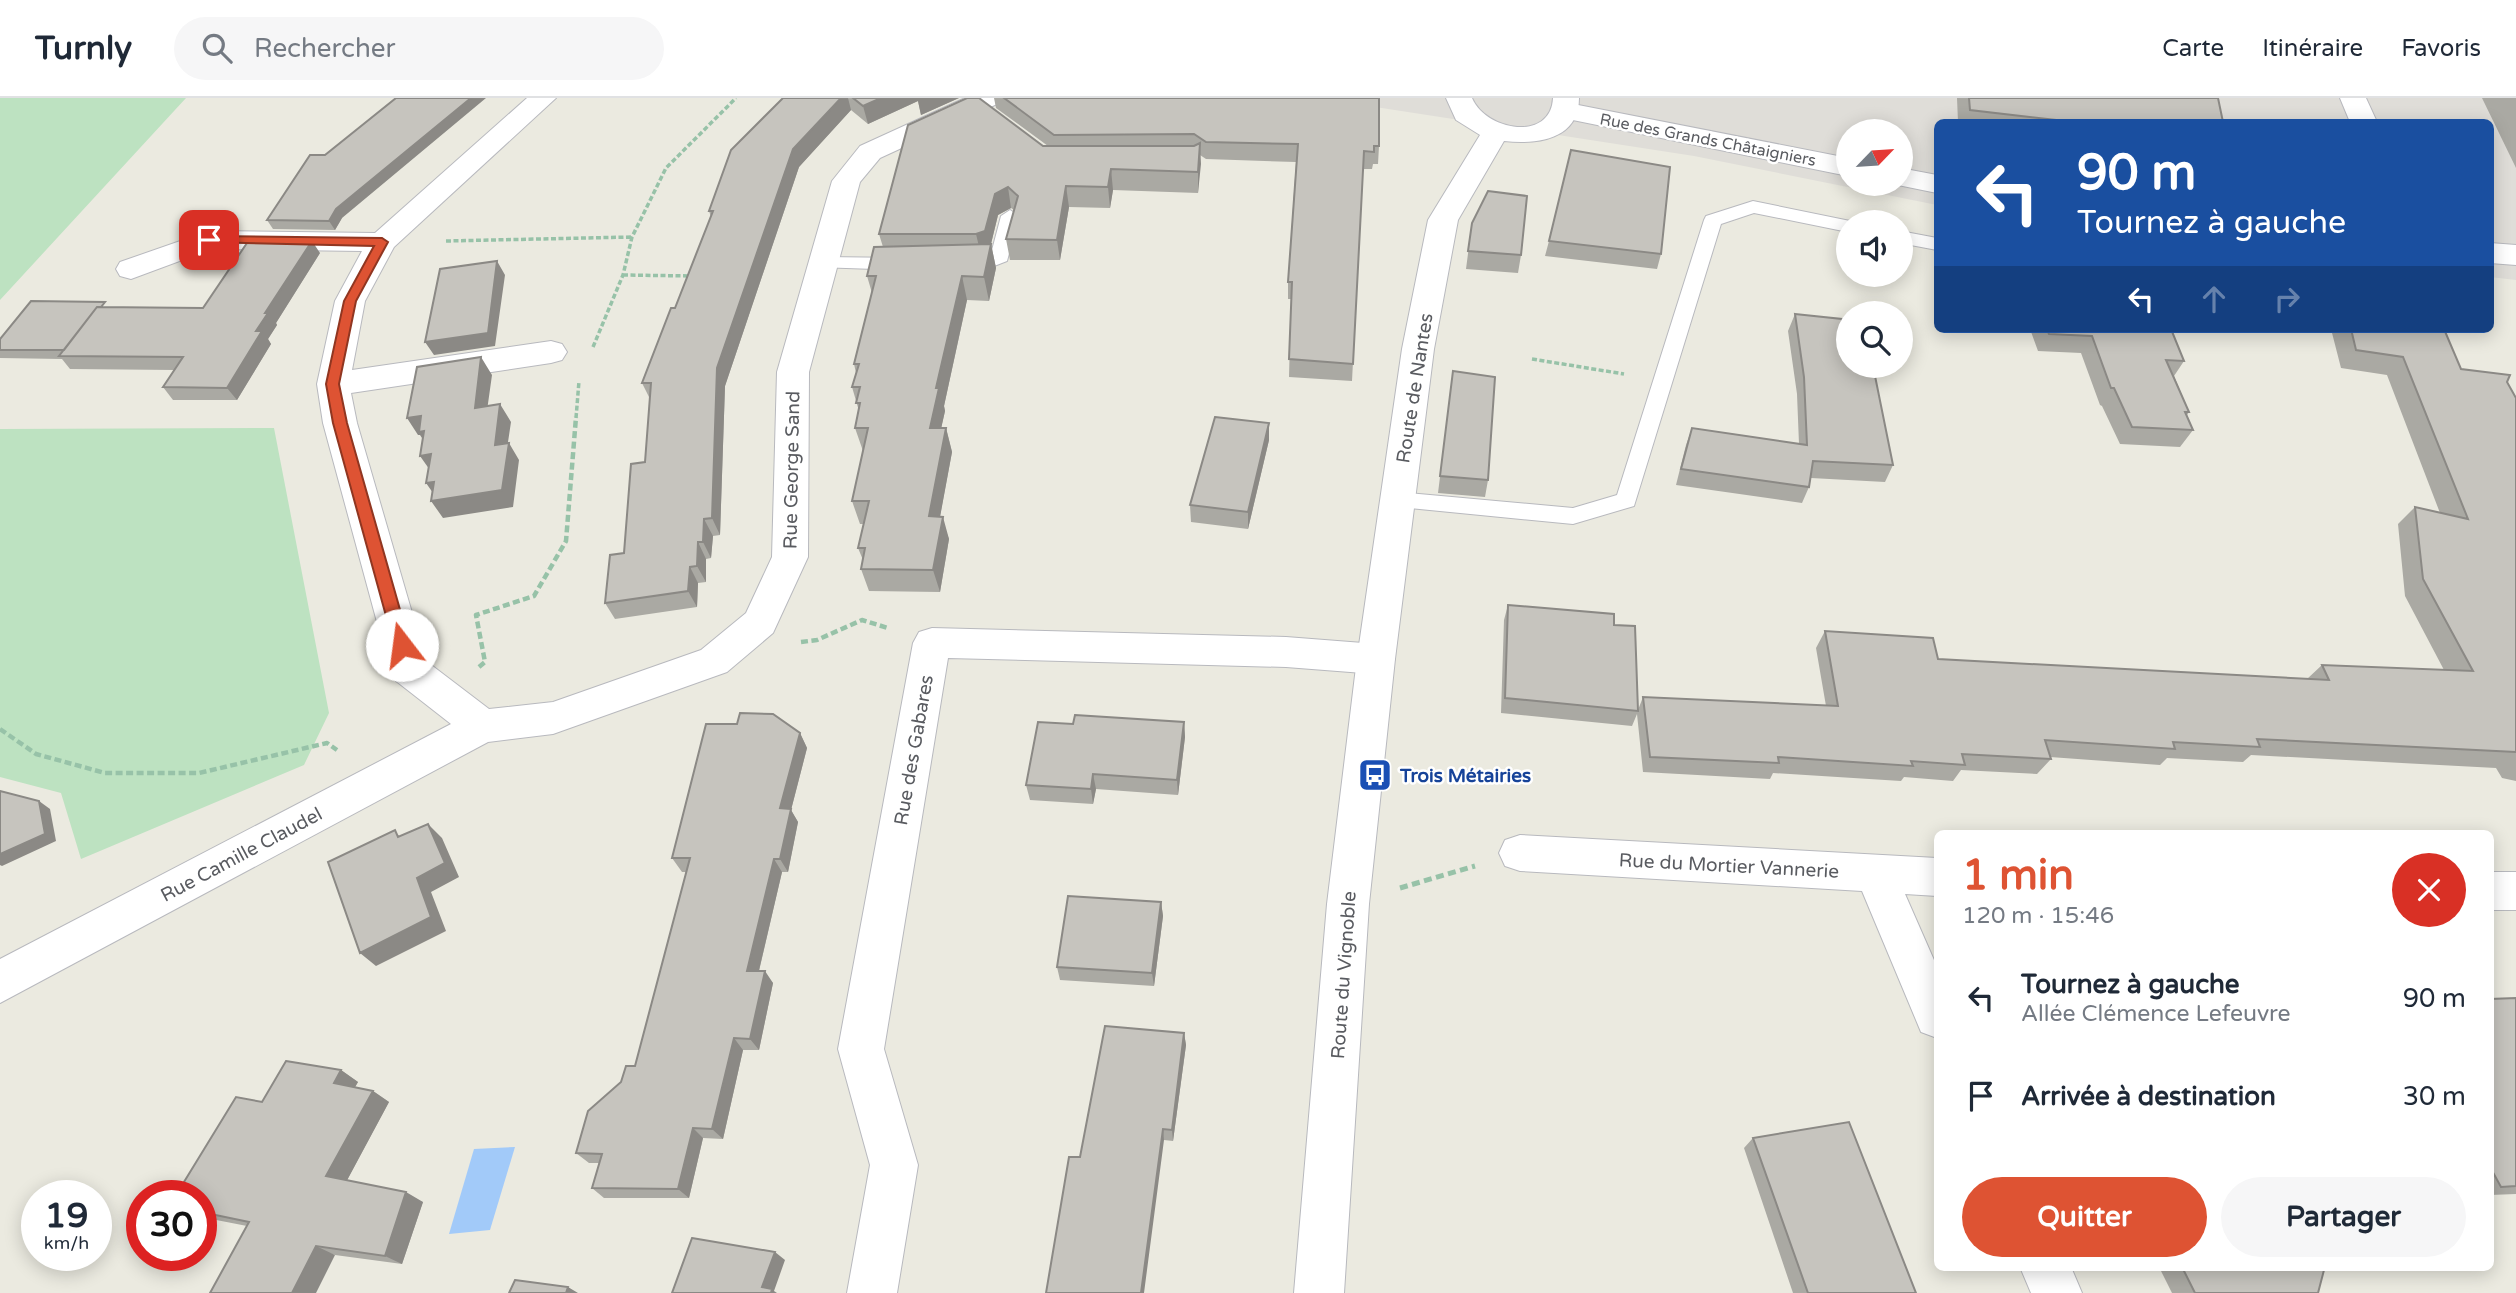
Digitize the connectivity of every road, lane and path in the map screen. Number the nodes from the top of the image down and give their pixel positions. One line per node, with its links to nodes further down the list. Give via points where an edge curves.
1 (543, 98): 16 (street)
2 (736, 98): 14 (path, via 666,168)
3 (1459, 98): 8 (street, via 1472,122)
4 (2353, 98): 7 (street)
5 (1567, 104): 8 (street, via 1555,127 1537,133); 9 (street, Rue des Grands Châtaigniers)
6 (987, 107): 20 (street, Rue George Sand, via 870,152 846,181)
7 (2362, 119)
8 (1496, 132): 32 (street, Route de Nantes, via 1443,220 1418,349)
9 (1836, 163)
10 (1913, 179): 11 (street)
11 (1934, 183)
12 (1010, 216): 22 (lane, via 1000,257 984,264)
13 (1836, 224): 30 (lane, via 1753,207 1713,220)
14 (632, 237): 16 (path); 24 (path)
15 (1913, 239): 17 (lane)
16 (382, 242): 23 (street, via 209,240); 31 (street, via 350,301)
17 (1934, 243)
18 (2494, 253): 19 (street)
19 (2516, 255)
20 (824, 263): 21 (lane); 33 (street, Rue George Sand, via 793,372 790,557 760,623)
21 (917, 264)
22 (944, 264)
23 (131, 269)
24 (623, 275): 25 (path); 27 (path)
25 (702, 276)
26 (551, 352): 31 (street)
27 (591, 352)
28 (1532, 359): 30 (path)
29 (583, 371): 36 (path, via 566,541 534,596 476,615 485,662)
30 (1663, 381): 32 (lane, via 1626,500 1573,516)
31 (333, 384): 36 (street, via 409,670)
32 (1397, 500): 35 (street, Route de Nantes)
33 (749, 632): 34 (path, via 772,646 817,640 862,620); 37 (street, Rue George Sand, via 714,661 553,719)
34 (932, 643): 35 (street, via 1286,652); 49 (street, Rue des Gabares, via 861,1049 894,1165)
35 (1376, 659): 45 (street, Route du Vignoble)
36 (441, 694): 37 (street)
37 (482, 726): 39 (street, Rue Camille Claudel)
38 (0, 729): 39 (path, via 36,754 105,773 199,773 327,744)
39 (382, 779): 46 (street, Rue Camille Claudel)
40 (1520, 853): 41 (street, Rue du Mortier Vannerie); 45 (path)
41 (1875, 873): 42 (street, Rue du Mortier Vannerie); 47 (street)
42 (1934, 877)
43 (2494, 891): 44 (street)
44 (2516, 891)
45 (1348, 904): 50 (street, Route du Vignoble)
46 (0, 982)
47 (1934, 1010)
48 (2047, 1271): 51 (street)
49 (872, 1293)
50 (1319, 1293)
51 (2057, 1293)

